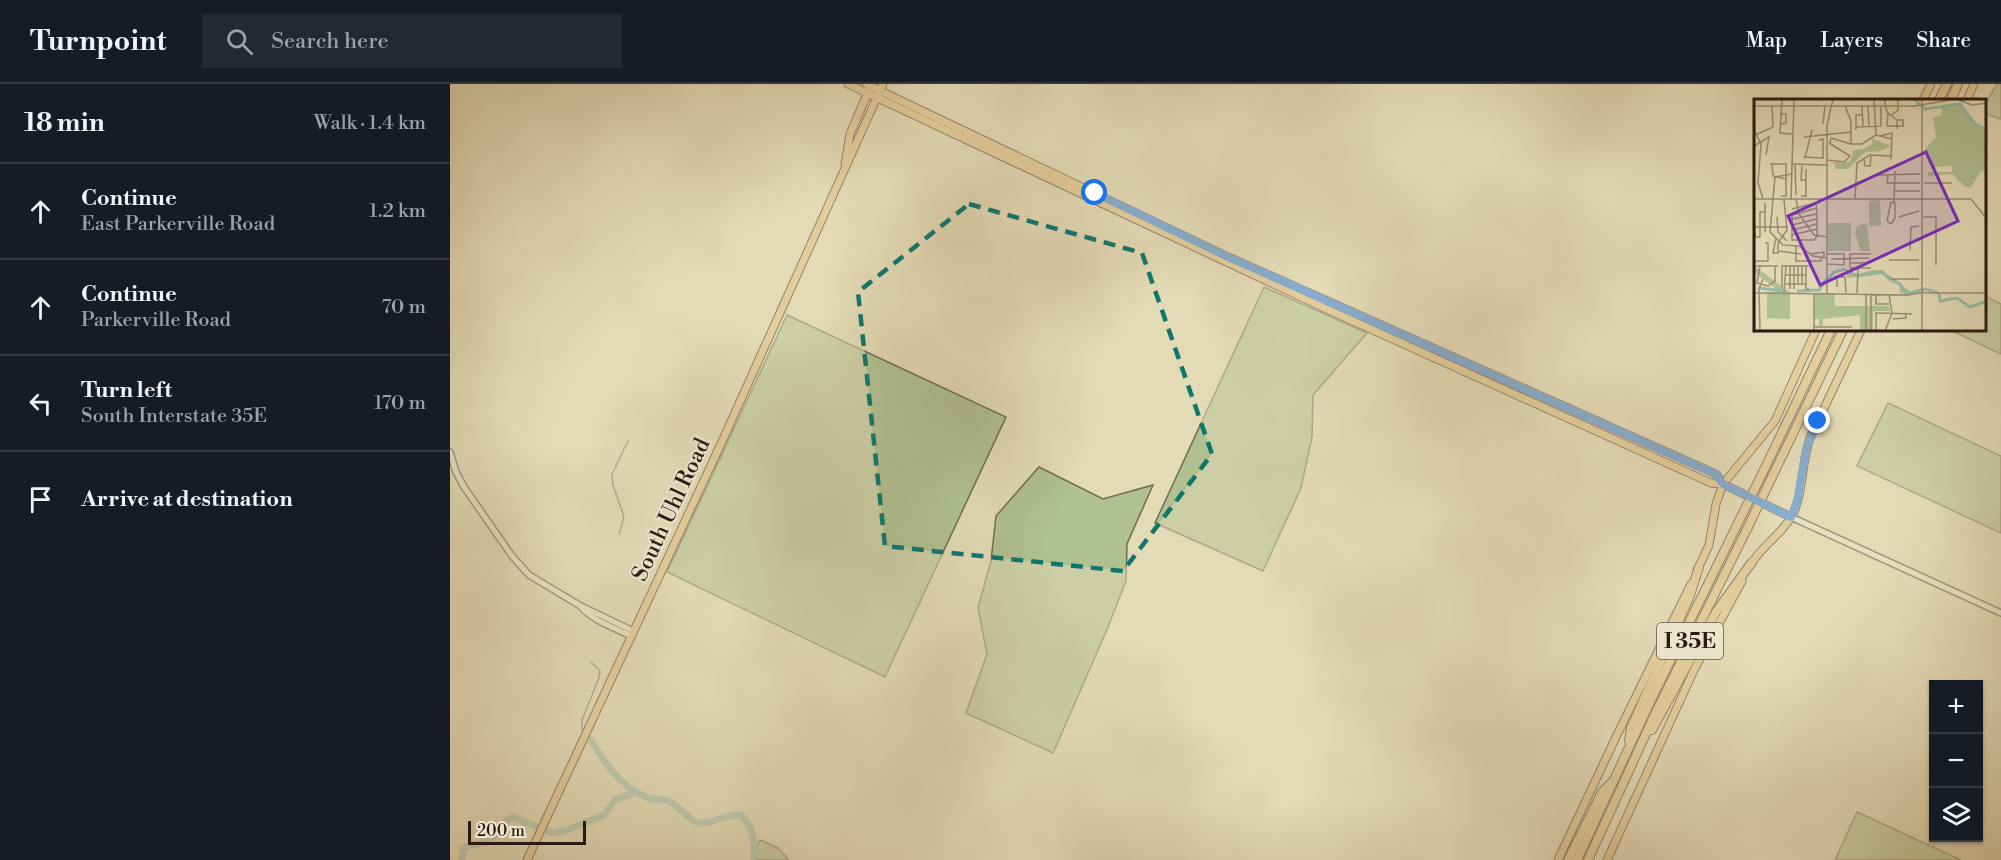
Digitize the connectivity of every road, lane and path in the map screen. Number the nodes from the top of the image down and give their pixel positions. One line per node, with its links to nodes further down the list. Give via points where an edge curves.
1 (848, 84): 8 (main road)
2 (1930, 84): 10 (main road)
3 (1947, 84): 11 (highway)
4 (1958, 84): 12 (highway)
5 (1974, 84): 13 (main road)
6 (869, 85): 7 (main road); 8 (main road, South Uhl Road)
7 (882, 87): 9 (main road, South Uhl Road); 14 (main road)
8 (867, 94): 9 (main road); 15 (main road, South Uhl Road, via 850,134)
9 (876, 99): 14 (main road); 15 (main road, South Uhl Road)
10 (1923, 99)
11 (1940, 99)
12 (1951, 99)
13 (1967, 99)
14 (1015, 159): 16 (main road)
15 (843, 172): 35 (main road, South Uhl Road)
16 (1316, 300): 23 (main road); 24 (main road)
17 (1815, 332): 30 (main road, via 1775,421)
18 (1825, 332): 22 (highway)
19 (1830, 332): 22 (highway, I 35E)
20 (1843, 332): 37 (highway, I 35E, bridge)
21 (1860, 332): 31 (main road, via 1810,438)
22 (1802, 392): 36 (highway, I 35E, bridge)
23 (1520, 398): 24 (main road, via 1546,405); 26 (main road)
24 (1551, 400): 25 (main road)
25 (1595, 419): 26 (main road); 28 (main road)
26 (1591, 429): 29 (main road)
27 (450, 452): 35 (street, via 464,487 512,556 537,581)
28 (1697, 466): 29 (main road); 30 (main road, via 1716,474)
29 (1693, 475): 30 (main road)
30 (1723, 484): 31 (main road); 33 (main road, via 1709,545)
31 (1791, 517): 32 (main road); 34 (street)
32 (1752, 562): 37 (highway, via 1716,612); 44 (main road, via 1695,668)
33 (1699, 567): 36 (highway, via 1631,728); 40 (main road)
34 (2001, 613)
35 (632, 633): 39 (main road, South Uhl Road)
36 (1630, 745): 38 (highway, I 35E)
37 (1635, 756): 43 (highway, I 35E)
38 (1614, 780): 41 (highway, via 1602,792); 42 (highway, I 35E)
39 (527, 860)
40 (1558, 860)
41 (1568, 860)
42 (1577, 860)
43 (1588, 860)
44 (1607, 860)

